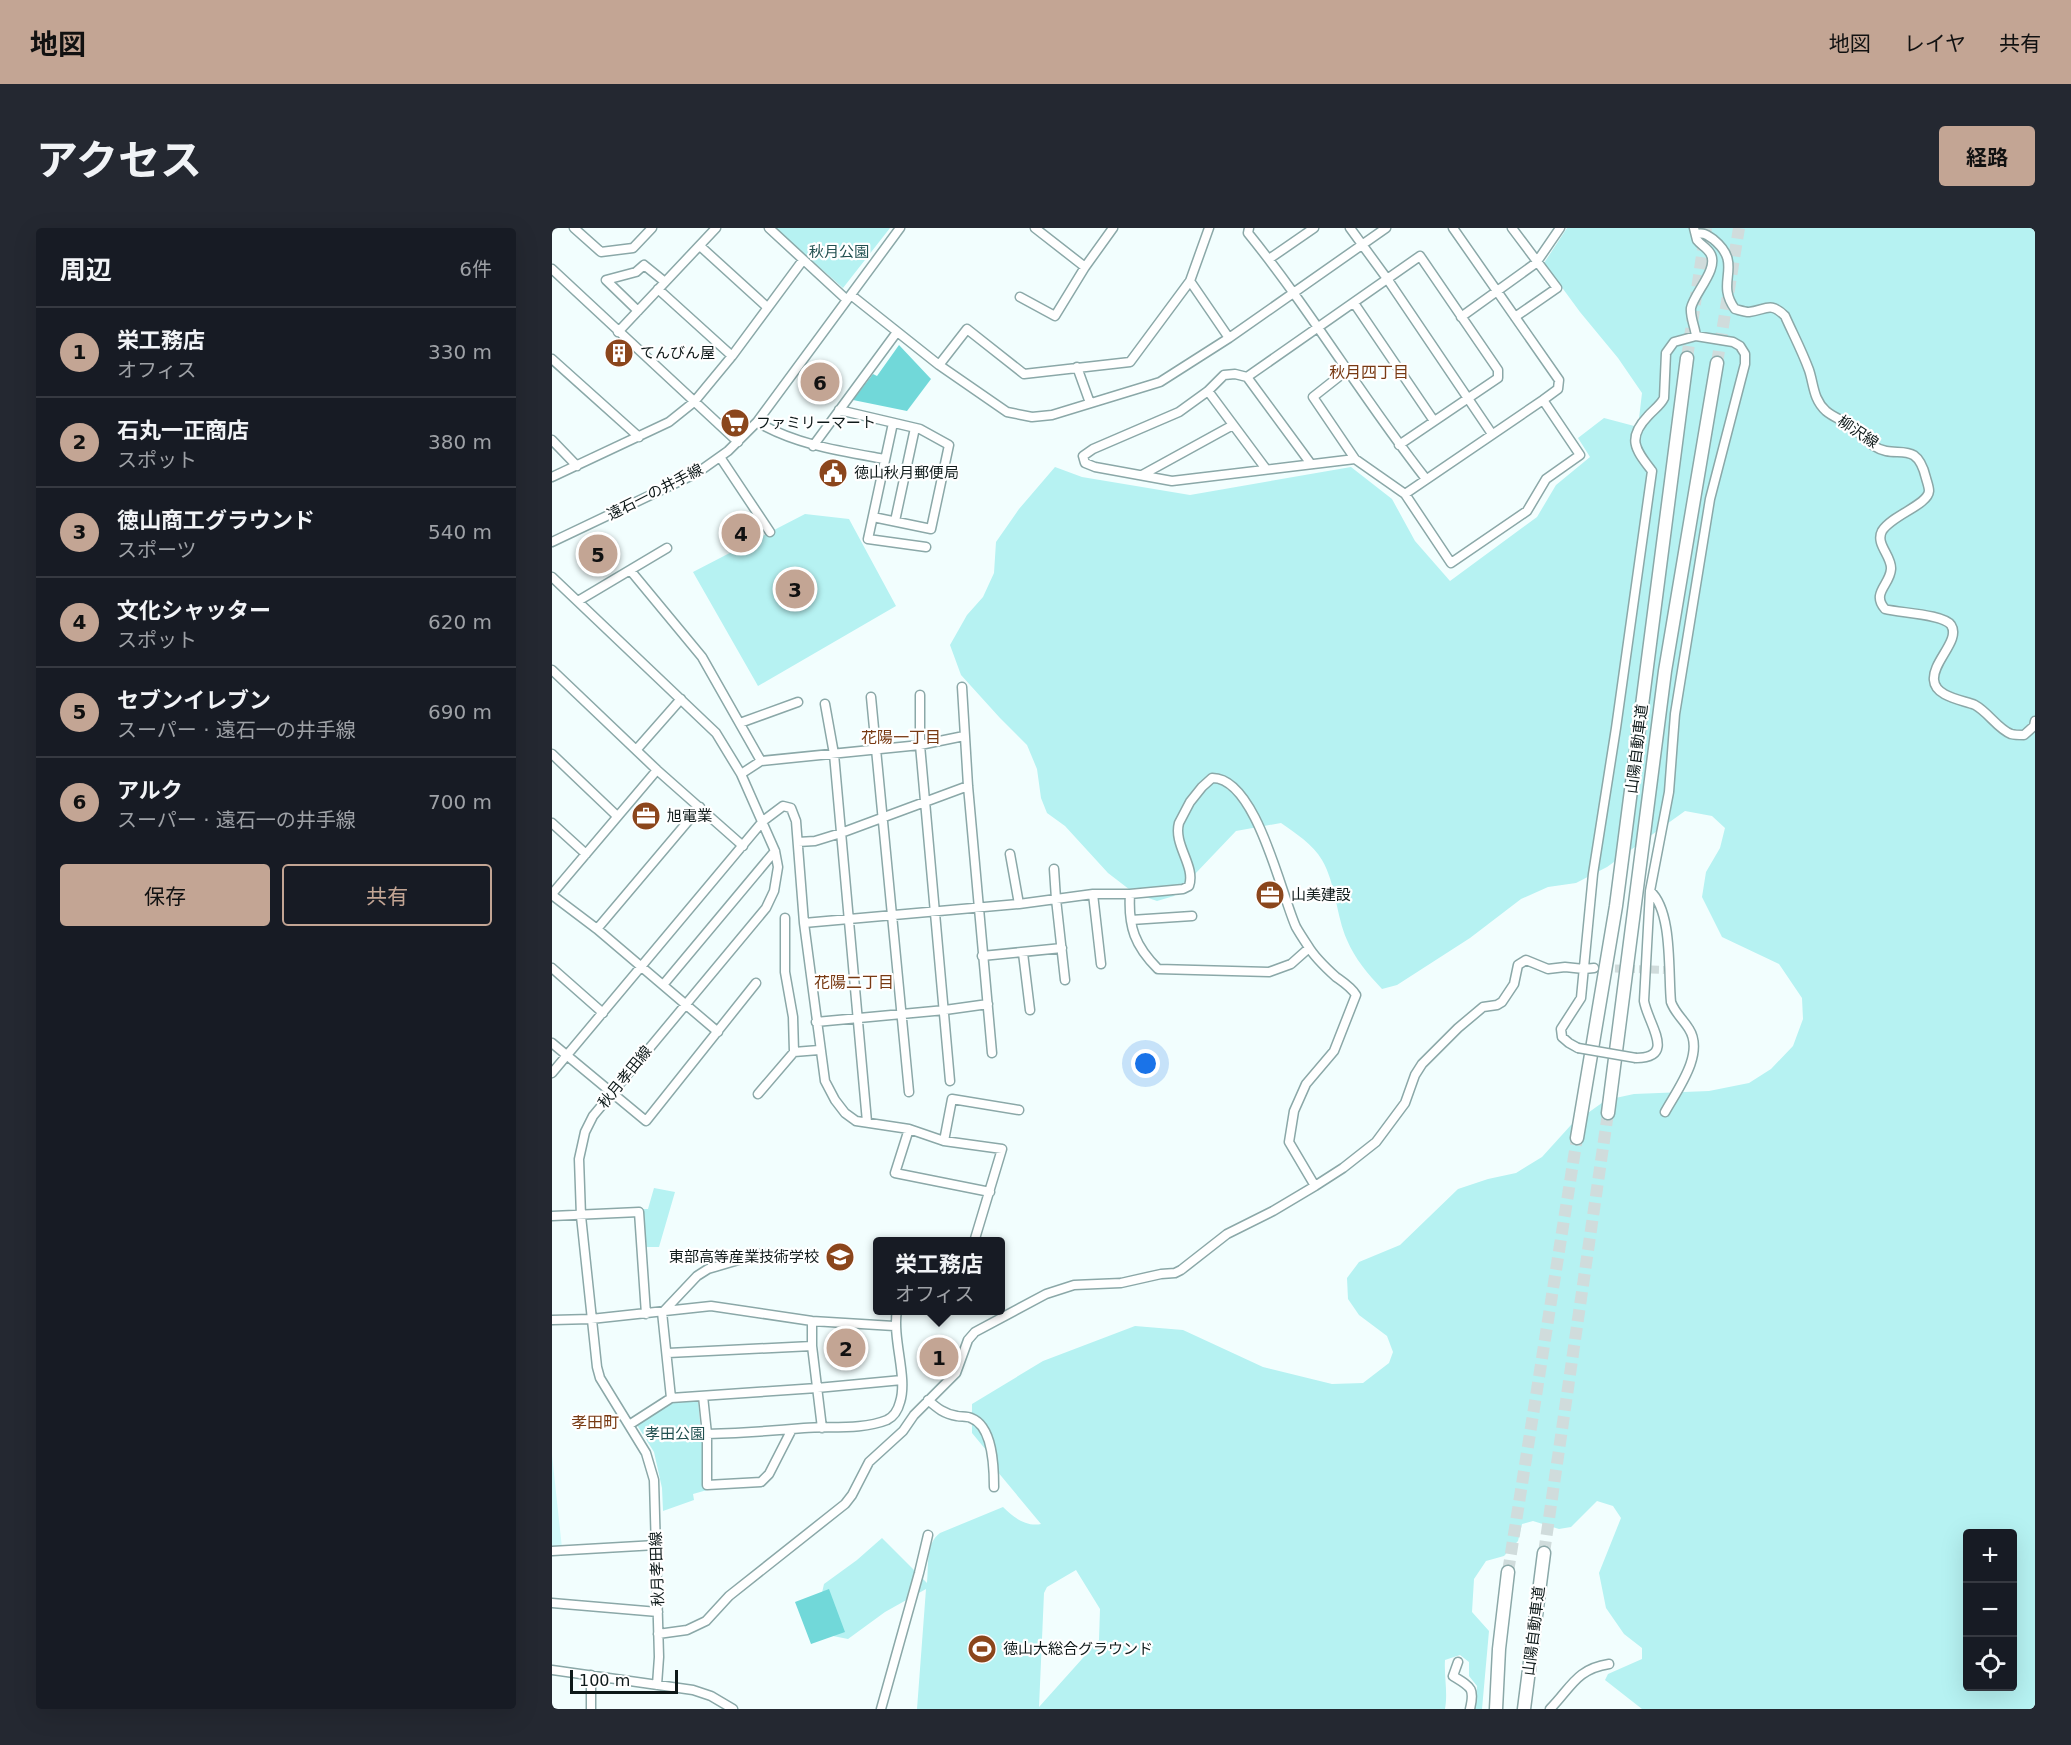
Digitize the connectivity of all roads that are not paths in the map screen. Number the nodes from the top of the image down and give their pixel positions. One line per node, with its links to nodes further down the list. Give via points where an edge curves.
1 (574, 228): 2 (street, via 601,252 633,248)
2 (652, 228)
3 (716, 228): 18 (street)
4 (769, 228): 20 (street)
5 (900, 228): 31 (street, 遠石一の井手線)
6 (1035, 228): 22 (street)
7 (1209, 228): 25 (street)
8 (1249, 228): 19 (street, via 1248,233)
9 (1314, 228): 19 (street)
10 (1350, 228): 17 (street)
11 (1386, 228): 17 (street)
12 (1453, 228): 29 (street)
13 (1512, 228): 21 (street)
14 (1560, 228): 21 (street)
15 (1111, 229): 22 (street)
16 (1695, 231): 40 (street, 柳沢線, via 1697,240 1709,250 1713,265 1692,305); 93 (street, 柳沢線, via 1706,234 1727,254 1726,295 1735,309 1748,312 1769,307 1785,316 1813,390 1827,412 1875,447 1907,452 1920,462 1929,490 1927,498 1883,530 1882,548 1891,565 1890,577 1878,596 1885,609 1932,617 1952,626 1951,643 1936,666 1935,686 1986,712 2008,733 2024,735)
17 (1362, 244): 24 (street); 28 (street)
18 (700, 246): 26 (street); 33 (street)
19 (1269, 259): 28 (street)
20 (803, 260): 31 (street); 33 (street)
21 (1536, 263): 29 (street); 36 (street, via 1557,288)
22 (1085, 267): 30 (street, via 1055,316)
23 (552, 269): 38 (street)
24 (1388, 280): 32 (street); 35 (street, via 1420,256); 51 (street)
25 (1190, 281): 41 (street); 47 (street, via 1130,362)
26 (665, 282): 27 (street); 34 (street, via 644,265 636,273 606,280)
27 (658, 289): 34 (street); 42 (street)
28 (1293, 292): 37 (street); 41 (street)
29 (1497, 293): 35 (street); 36 (street)
30 (1020, 297)
31 (849, 298): 39 (street); 57 (street, 遠石一の井手線)
32 (1354, 303): 37 (street); 56 (street)
33 (767, 308): 42 (street)
34 (638, 311): 38 (street)
35 (1461, 317): 51 (street, via 1498,370 1498,378)
36 (1515, 317): 52 (street, via 1559,380 1557,389)
37 (1318, 327): 48 (street); 49 (street)
38 (618, 332): 53 (street)
39 (897, 332): 46 (street); 55 (street)
40 (1696, 336): 118 (street, via 1733,342 1745,354 1745,364 1710,499 1677,702 1669,792); 140 (street, via 1682,338 1668,347 1664,398 1635,435 1638,453 1652,471 1593,874)
41 (1229, 338): 54 (street, via 1160,382)
42 (732, 356): 53 (street)
43 (1687, 358): 168 (highway, 山陽自動車道, via 1616,906)
44 (552, 359): 62 (street)
45 (1718, 363): 165 (highway, 山陽自動車道, via 1665,671)
46 (939, 365): 47 (street, via 967,329 1024,374); 54 (street, via 1007,412 1032,417 1052,415)
47 (1077, 367): 54 (street)
48 (1347, 371): 65 (street); 69 (street, via 1313,397)
49 (1247, 378): 50 (street, via 1224,375); 70 (street)
50 (1208, 391): 59 (street); 73 (street, via 1179,412 1083,456 1085,463 1095,467)
51 (1468, 399): 56 (street); 61 (street)
52 (1543, 400): 61 (street); 76 (street, via 1580,455 1546,479 1527,511 1460,557 1451,563)
53 (694, 402): 62 (street, via 669,422); 64 (street)
54 (1090, 403)
55 (839, 410): 58 (street); 66 (street)
56 (1434, 421): 65 (street)
57 (757, 422): 64 (street, 遠石一の井手線); 66 (street)
58 (893, 423): 60 (street); 68 (street)
59 (1233, 425): 72 (street); 73 (street)
60 (915, 428): 78 (street); 78 (street, via 949,445 931,529)
61 (1492, 434): 75 (street)
62 (639, 437): 71 (street)
63 (552, 440): 71 (street)
64 (738, 442): 67 (street, 遠石一の井手線)
65 (1399, 445): 75 (street)
66 (813, 446): 68 (street)
67 (720, 457): 79 (street); 80 (street, 遠石一の井手線, via 687,478)
68 (885, 459): 77 (street)
69 (1355, 459): 70 (street); 76 (street)
70 (1311, 464): 72 (street)
71 (577, 466): 74 (street)
72 (1266, 469): 73 (street, via 1172,481)
73 (1142, 475)
74 (552, 477)
75 (1426, 479): 76 (street)
76 (1405, 494)
77 (873, 517): 78 (street); 81 (street, via 868,539)
78 (895, 521)
79 (770, 532)
80 (552, 542)
81 (926, 547)
82 (667, 548): 83 (street)
83 (630, 570): 85 (street); 94 (street, via 702,657)
84 (552, 577): 85 (street, 秋月孝田線)
85 (578, 601): 90 (street, 秋月孝田線)
86 (552, 670): 98 (street)
87 (962, 687): 95 (street)
88 (920, 695): 96 (street)
89 (871, 697): 97 (street)
90 (681, 699): 98 (street); 103 (street, 秋月孝田線, via 716,733)
91 (798, 702): 94 (street)
92 (825, 704): 100 (street)
93 (2035, 721)
94 (740, 723): 101 (street)
95 (964, 736): 96 (street); 104 (street)
96 (920, 745): 97 (street); 105 (street)
97 (876, 748): 100 (street); 108 (street)
98 (637, 750): 102 (street)
99 (552, 754): 107 (street)
100 (834, 754): 101 (street); 111 (street)
101 (761, 761): 103 (street)
102 (657, 770): 106 (street); 107 (street)
103 (741, 774): 109 (street, 秋月孝田線)
104 (968, 786): 105 (street); 124 (street)
105 (925, 802): 108 (street); 125 (street)
106 (700, 807): 113 (street); 132 (street)
107 (617, 816): 115 (street)
108 (883, 818): 111 (street); 127 (street)
109 (763, 820): 112 (street, via 783,806 791,808); 113 (street); 114 (street, 秋月孝田線)
110 (552, 823): 115 (street)
111 (841, 833): 112 (street); 129 (street)
112 (798, 842): 131 (street)
113 (743, 846): 139 (street)
114 (775, 851): 143 (street); 144 (street, 秋月孝田線, via 777,875 766,908)
115 (586, 854): 121 (street)
116 (1010, 854): 123 (street)
117 (1054, 869): 122 (street)
118 (1650, 891): 140 (street, bridge, via 1644,1001 1659,1046 1649,1058 1578,1048 1562,1037 1561,1029 1581,998); 164 (street, via 1663,913 1671,1002 1690,1029 1694,1049)
119 (1094, 894): 120 (street); 122 (street); 137 (street)
120 (1130, 894): 130 (street); 134 (street, via 1183,890 1189,886 1192,878 1178,839 1179,822 1202,787 1212,778 1220,778 1235,788 1257,824 1296,927)
121 (552, 895): 132 (street)
122 (1056, 899): 123 (street); 133 (street)
123 (1019, 904): 124 (street)
124 (978, 907): 125 (street); 136 (street)
125 (936, 910): 127 (street); 146 (street)
126 (1192, 915): 130 (street)
127 (892, 916): 129 (street); 149 (street)
128 (785, 918): 155 (street, via 785,972)
129 (848, 919): 131 (street); 150 (street)
130 (1131, 920): 134 (street, via 1142,953 1158,969 1269,972 1291,964)
131 (804, 923): 151 (street)
132 (597, 929): 139 (street)
133 (1062, 948): 135 (street); 141 (street)
134 (1309, 948): 170 (street, via 1356,994 1334,1051 1306,1084 1294,1111 1289,1142)
135 (1023, 953): 136 (street); 147 (street)
136 (982, 956): 145 (street)
137 (1101, 964)
138 (552, 968): 148 (street)
139 (641, 968): 143 (street); 148 (street)
140 (1589, 969): 170 (street, via 1548,969 1526,960 1521,962 1514,984 1502,1002 1483,1007 1422,1065 1405,1102 1376,1142)
141 (1065, 980)
142 (756, 983): 152 (street)
143 (663, 985): 144 (street)
144 (685, 1004): 152 (street); 161 (street, 秋月孝田線)
145 (988, 1004): 146 (street); 156 (street)
146 (945, 1010): 149 (street); 159 (street)
147 (1030, 1010)
148 (603, 1012): 157 (street)
149 (902, 1013): 150 (street); 160 (street)
150 (859, 1018): 151 (street); 166 (street)
151 (816, 1022): 154 (street)
152 (718, 1032): 161 (street, via 646,1121)
153 (552, 1043): 157 (street)
154 (819, 1050): 155 (street); 166 (street, via 825,1081 835,1100 856,1121)
155 (794, 1052): 162 (street)
156 (992, 1053)
157 (566, 1055): 158 (street); 161 (street)
158 (552, 1073)
159 (950, 1081)
160 (909, 1092)
161 (611, 1094): 173 (street, 秋月孝田線, via 593,1116 581,1145)
162 (758, 1094)
163 (1019, 1110): 169 (street, via 952,1099)
164 (1665, 1112)
165 (1608, 1113)
166 (867, 1122): 167 (street)
167 (909, 1129): 169 (street); 171 (street, via 895,1173)
168 (1576, 1138)
169 (944, 1141): 171 (street, via 1002,1149)
170 (1315, 1186): 189 (street, via 1227,1234 1175,1273 1121,1283 1074,1285 1046,1294 975,1332 956,1373)
171 (990, 1192): 174 (street)
172 (552, 1216): 173 (street)
173 (581, 1216): 177 (street, via 639,1212); 179 (street, 秋月孝田線)
174 (976, 1237)
175 (762, 1253): 176 (street, via 708,1269)
176 (662, 1312): 177 (street); 181 (street, via 711,1306); 184 (street)
177 (646, 1314): 179 (street)
178 (896, 1315): 182 (street)
179 (591, 1319): 180 (street); 190 (street, 秋月孝田線, via 600,1378)
180 (552, 1320)
181 (812, 1320): 182 (street); 183 (street)
182 (894, 1326): 185 (street)
183 (812, 1346): 184 (street); 186 (street)
184 (668, 1353): 188 (street)
185 (902, 1380): 186 (street); 191 (street, via 895,1415 861,1425)
186 (817, 1388): 187 (street); 191 (street)
187 (703, 1396): 188 (street); 193 (street)
188 (671, 1398): 190 (street)
189 (928, 1400): 194 (street, via 939,1410 971,1418 982,1426 991,1446); 202 (street, via 903,1431 869,1462 845,1504 729,1596 706,1621 687,1630)
190 (629, 1425): 196 (street, 秋月孝田線, via 646,1453 654,1480)
191 (822, 1428): 192 (street)
192 (791, 1431): 193 (street); 193 (street, via 761,1482 707,1485)
193 (707, 1434)
194 (994, 1487)
195 (927, 1535): 210 (street)
196 (656, 1545): 197 (street); 201 (street, 秋月孝田線)
197 (552, 1551)
198 (1544, 1553): 213 (highway, 山陽自動車道)
199 (1508, 1572): 212 (highway, 山陽自動車道)
200 (552, 1603): 201 (street)
201 (658, 1612): 202 (street, 秋月孝田線)
202 (658, 1634): 207 (street, 秋月孝田線)
203 (1458, 1662): 211 (street, via 1453,1676 1472,1691)
204 (1609, 1664): 214 (street, via 1578,1675)
205 (552, 1670): 206 (street)
206 (591, 1675): 207 (street); 208 (street)
207 (657, 1685): 209 (street, via 693,1690)
208 (591, 1709)
209 (733, 1709)
210 (880, 1709)
211 (1470, 1709)
212 (1496, 1709)
213 (1524, 1709)
214 (1550, 1709)

